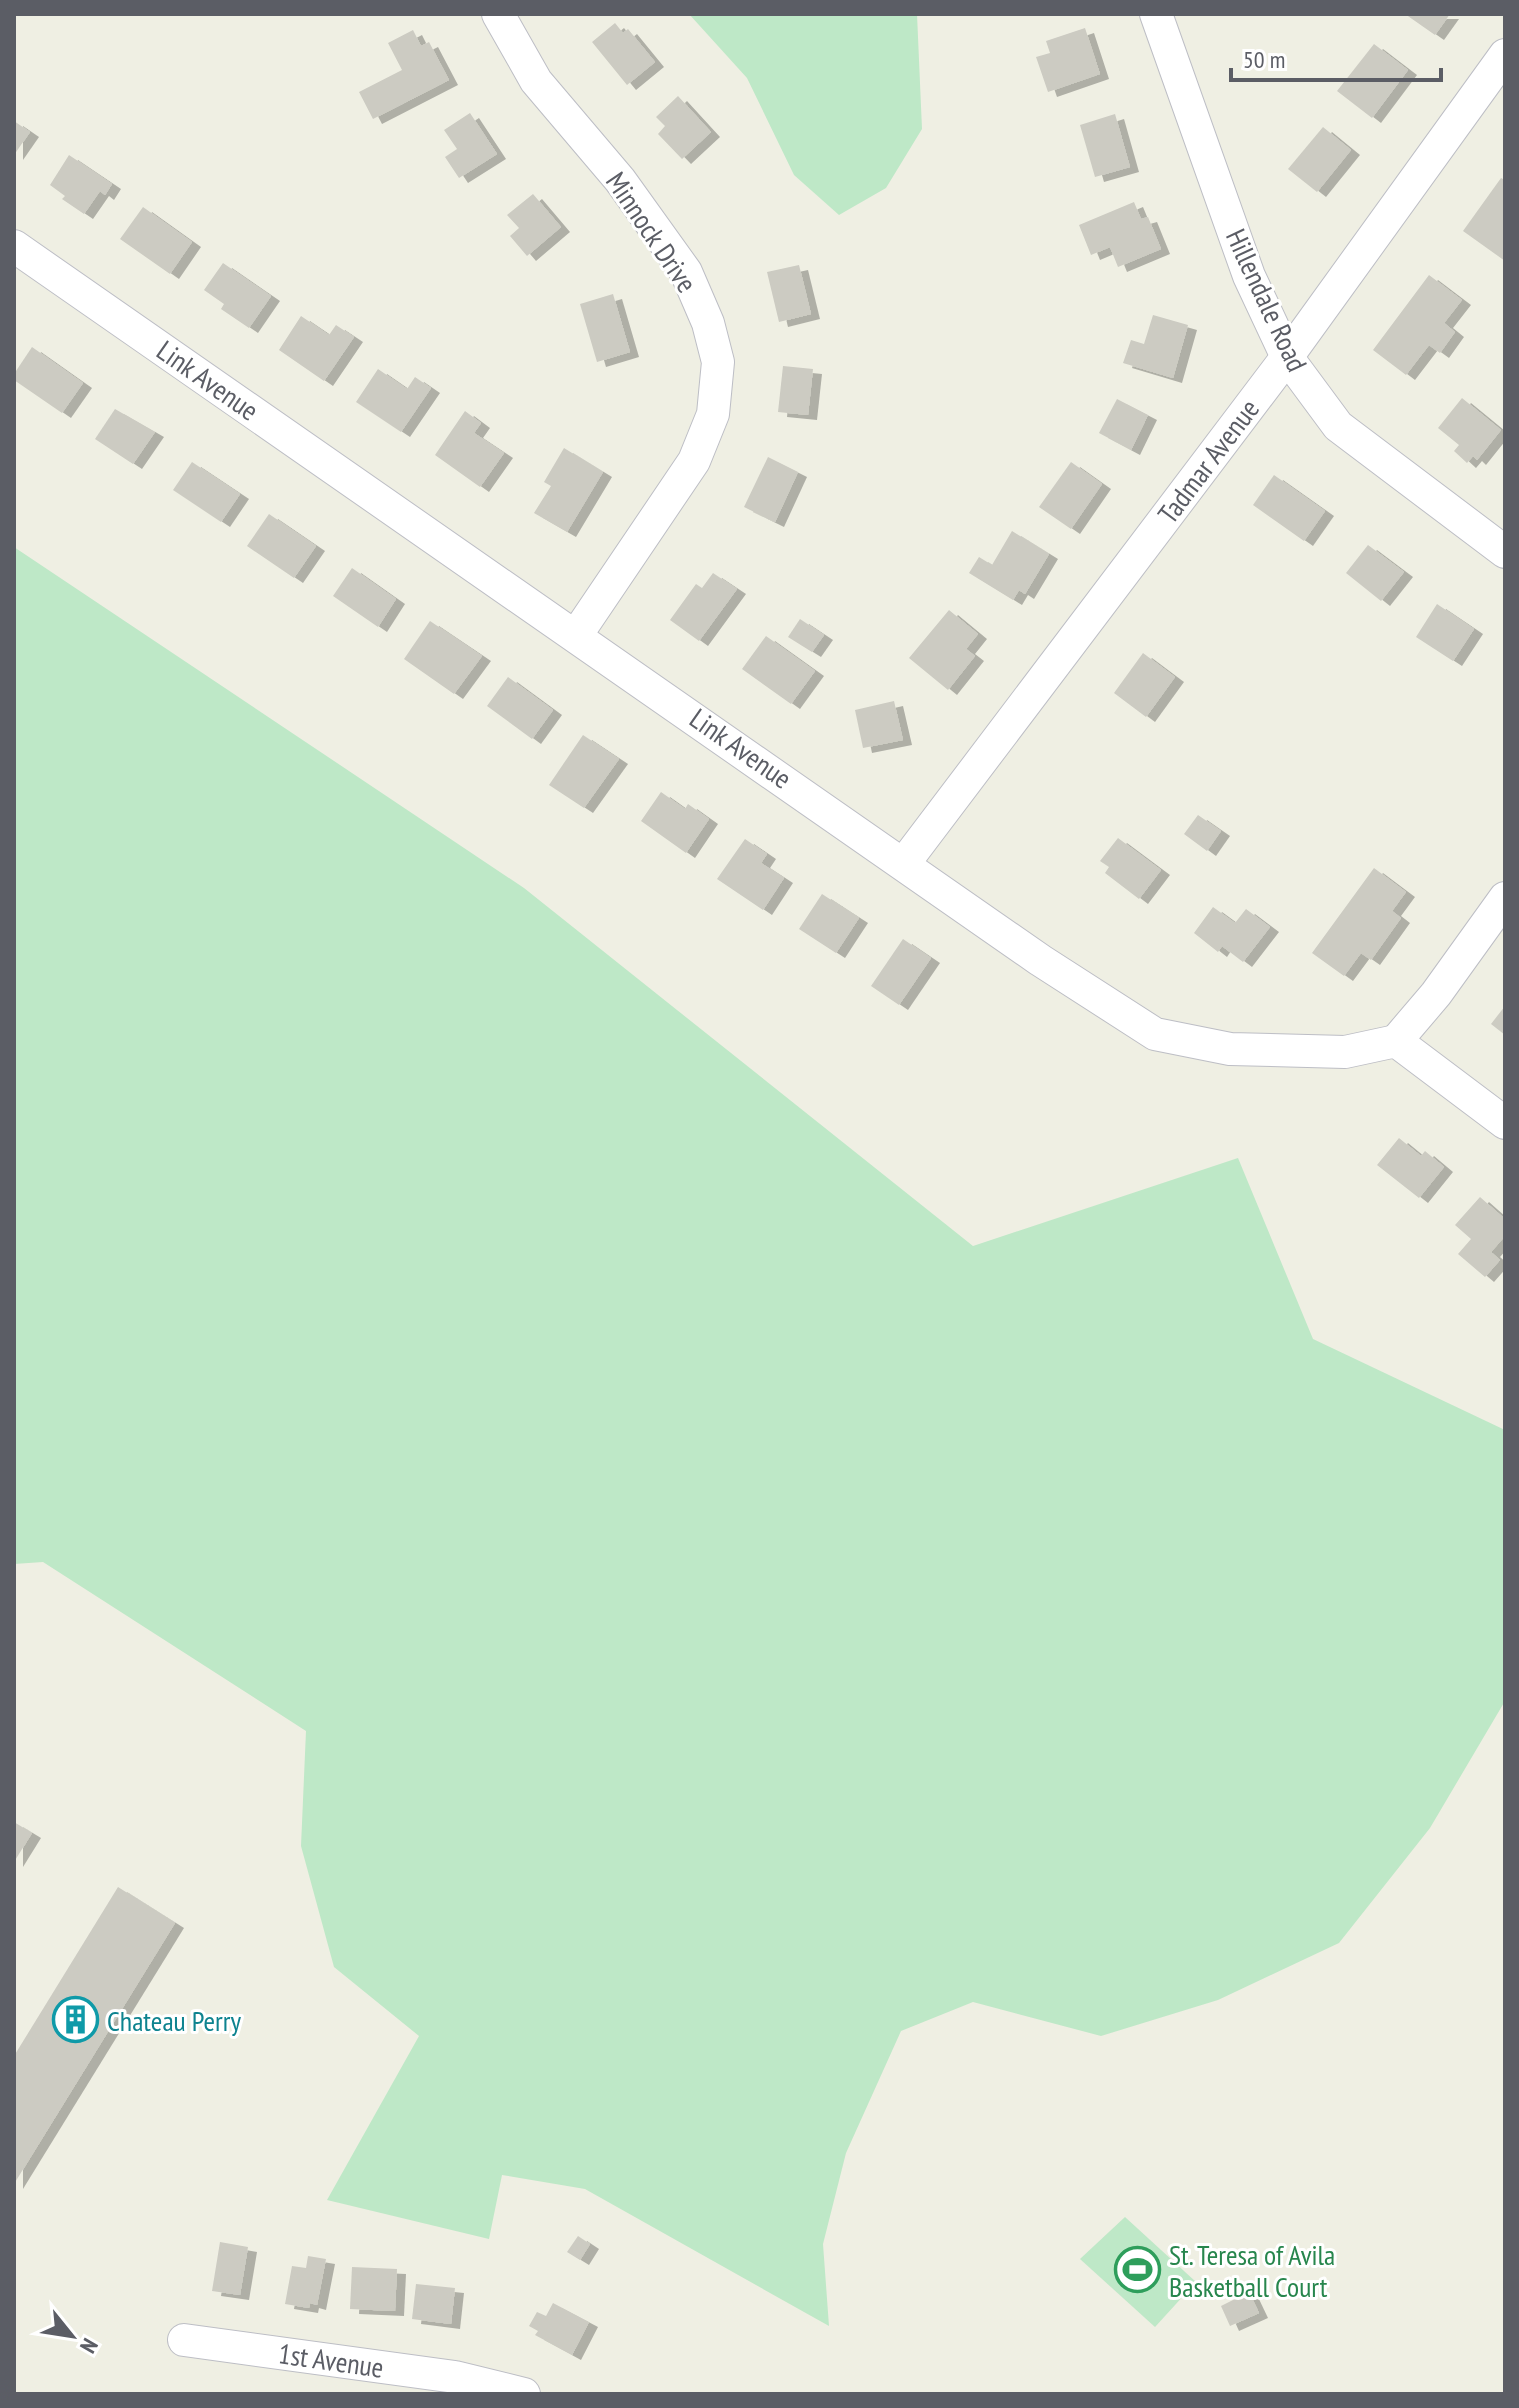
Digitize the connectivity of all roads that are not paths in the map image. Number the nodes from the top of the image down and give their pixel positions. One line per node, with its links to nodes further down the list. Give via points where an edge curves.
1 (498, 14): 7 (street, Minnock Drive, via 536,81 620,180 686,272 718,362 713,414 694,461)
2 (1156, 14): 5 (street, Hillendale Road, via 1249,276)
3 (1505, 55): 5 (street, Tadmar Avenue)
4 (14, 246): 7 (street, Link Avenue)
5 (1287, 357): 6 (street, Hillendale Road, via 1338,426); 8 (street, Tadmar Avenue)
6 (1505, 552)
7 (577, 634): 8 (street, Link Avenue)
8 (905, 862): 10 (street, Link Avenue, via 1040,960 1155,1034 1244,1050 1345,1052)
9 (1505, 898): 10 (street)
10 (1396, 1041): 11 (street)
11 (1505, 1123)
12 (184, 2340): 13 (street, 1st Avenue, via 455,2377)
13 (524, 2394)

